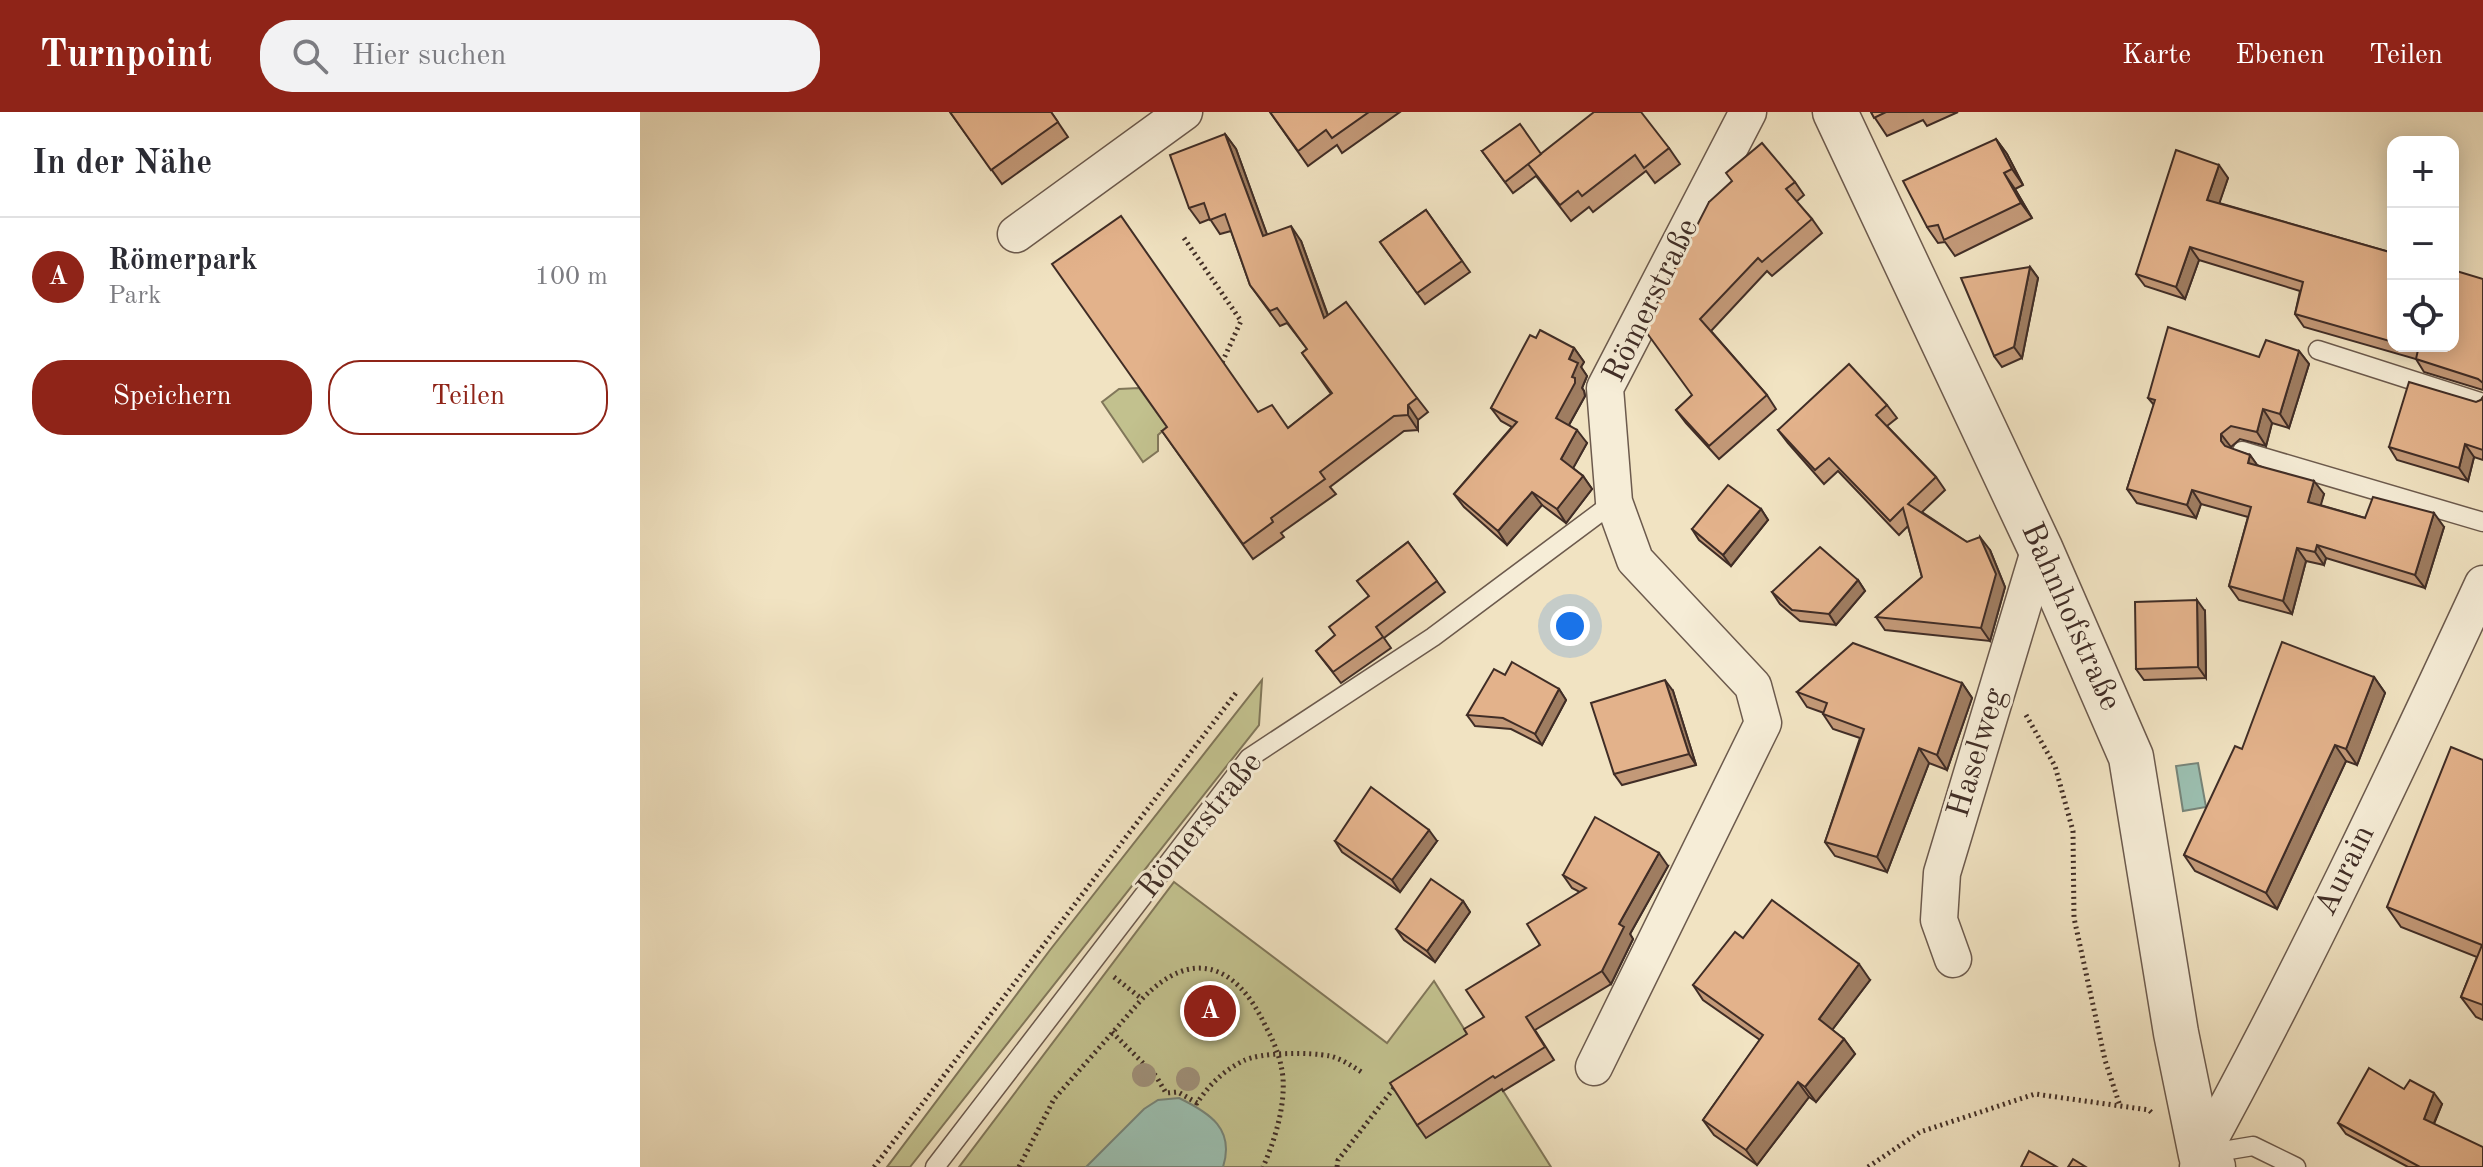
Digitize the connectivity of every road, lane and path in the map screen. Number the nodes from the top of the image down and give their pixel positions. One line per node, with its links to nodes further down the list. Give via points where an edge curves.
1 (1184, 112): 4 (street)
2 (1748, 112): 10 (street, Römerstraße, via 1605,388)
3 (1835, 112): 12 (street, Bahnhofstraße)
4 (1016, 234)
5 (1184, 238): 7 (path, via 1241,321)
6 (2318, 350): 8 (lane)
7 (1216, 374)
8 (2483, 403)
9 (2242, 451): 11 (lane)
10 (1614, 502): 17 (lane, Römerstraße, via 1433,637 1249,758); 21 (street, Römerstraße, via 1635,560 1753,686 1763,723)
11 (2483, 522)
12 (2040, 548): 14 (street, Haselweg); 25 (street, Bahnhofstraße, via 2131,757 2176,1033)
13 (2483, 584): 25 (street, Aurain)
14 (2002, 672): 16 (street, Haselweg, via 1942,873 1939,920); 24 (path, via 2055,766 2073,831 2074,918)
15 (1236, 693): 26 (path)
16 (1953, 959)
17 (1094, 961): 18 (path); 27 (lane, Römerstraße)
18 (1142, 999): 19 (path); 20 (path, via 1162,980 1188,969 1222,973 1253,1001)
19 (1112, 1032): 20 (path, via 1166,1093 1178,1092 1197,1103 1217,1078 1246,1059); 28 (path, via 1054,1099)
20 (1279, 1055): 22 (path, via 1330,1056); 29 (path, via 1282,1106)
21 (1594, 1067)
22 (1363, 1073)
23 (1408, 1076): 30 (path, via 1365,1124)
24 (2120, 1106): 25 (path, via 2149,1110); 31 (path, via 2035,1094 1920,1132)
25 (2204, 1163): 32 (lane, via 2253,1146)
26 (874, 1167)
27 (935, 1167)
28 (1019, 1167)
29 (1263, 1167)
30 (1337, 1167)
31 (1868, 1167)
32 (2296, 1167)

